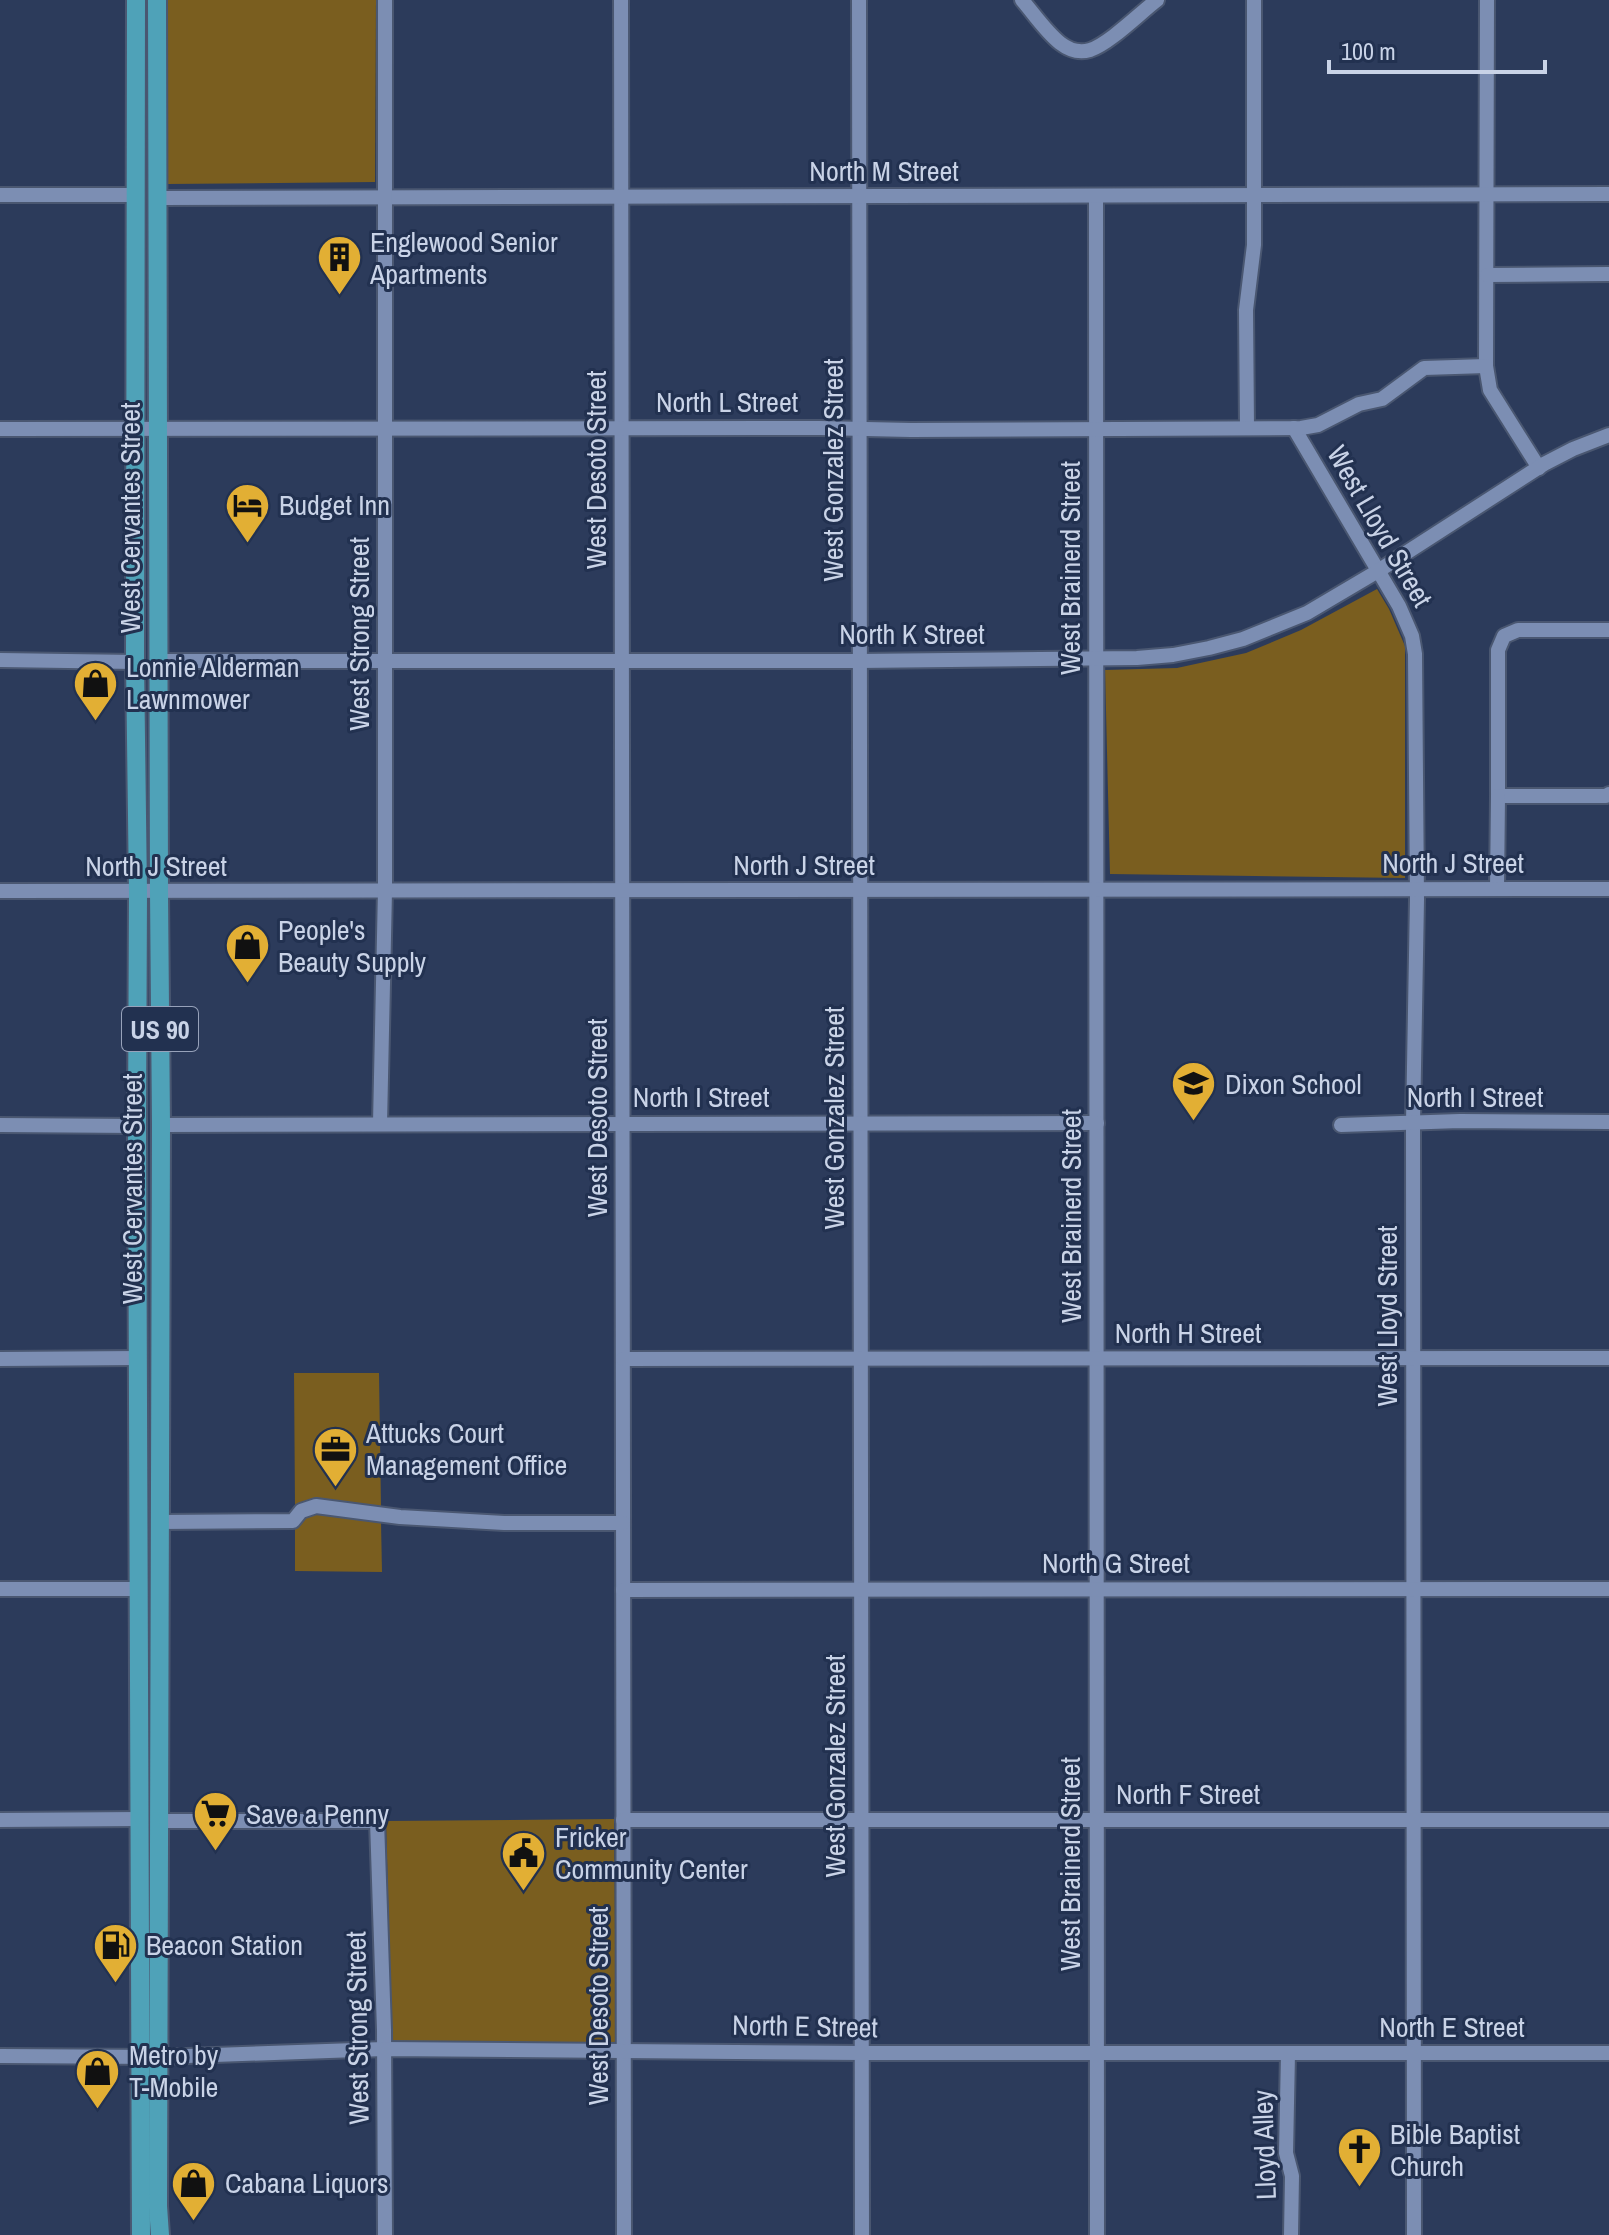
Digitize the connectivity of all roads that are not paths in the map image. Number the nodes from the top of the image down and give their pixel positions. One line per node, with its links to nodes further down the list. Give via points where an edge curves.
1 (136, 0): 13 (main road, West Cervantes Street / US 90)
2 (157, 0): 19 (main road, West Cervantes Street / US 90)
3 (385, 0): 16 (street, West Strong Street)
4 (621, 0): 17 (street, West Desoto Street)
5 (859, 0): 18 (street, West Gonzalez Street)
6 (1022, 0): 7 (street, via 1058,41 1080,51 1100,45)
7 (1157, 0)
8 (1254, 0): 14 (street)
9 (1487, 0): 10 (street)
10 (1487, 194): 11 (street, North M Street); 14 (street, North M Street); 21 (street)
11 (1609, 194)
12 (0, 195): 13 (street)
13 (136, 195): 27 (main road, West Cervantes Street / US 90)
14 (1253, 195): 15 (street, North M Street); 24 (street, via 1254,245 1246,310)
15 (1096, 196): 18 (street, North M Street); 31 (street, West Brainerd Street)
16 (385, 197): 17 (street, North M Street); 19 (street, North M Street); 28 (street, West Strong Street)
17 (621, 197): 18 (street, North M Street); 23 (street, West Desoto Street)
18 (860, 197): 29 (street, West Gonzalez Street)
19 (159, 198): 30 (main road, West Cervantes Street / US 90)
20 (1609, 274): 21 (street)
21 (1487, 275): 22 (street)
22 (1486, 366): 25 (street, North L Street, via 1424,368 1382,399 1359,404 1318,425); 33 (street, via 1490,390)
23 (622, 428): 28 (street, North L Street); 29 (street, North L Street); 40 (street, West Desoto Street)
24 (1247, 428): 25 (street, North L Street); 31 (street, North L Street)
25 (1294, 428): 34 (street, West Lloyd Street)
26 (0, 429): 27 (street, North L Street)
27 (137, 429): 30 (street, North L Street); 42 (main road, West Cervantes Street / US 90)
28 (385, 429): 30 (street, North L Street); 38 (street, West Strong Street)
29 (859, 429): 31 (street, North L Street); 41 (street, West Gonzalez Street)
30 (158, 430): 39 (main road, West Cervantes Street / US 90)
31 (1095, 430): 36 (street, West Brainerd Street)
32 (1609, 435): 33 (street, North K Street)
33 (1539, 468): 34 (street, North K Street)
34 (1378, 571): 36 (street, North K Street, via 1307,613 1243,639 1173,655); 45 (street, West Lloyd Street, via 1406,620 1415,654)
35 (1609, 630): 44 (street, via 1518,630 1504,636 1498,650)
36 (1097, 659): 41 (street, North K Street); 49 (street, West Brainerd Street)
37 (0, 660): 42 (street)
38 (385, 660): 39 (street, North K Street); 40 (street, North K Street); 48 (street, West Strong Street)
39 (158, 661): 54 (main road, West Cervantes Street / US 90)
40 (623, 661): 41 (street, North K Street); 51 (street, West Desoto Street)
41 (859, 661): 52 (street, West Gonzalez Street)
42 (135, 662): 53 (main road, West Cervantes Street / US 90)
43 (1609, 794): 44 (street)
44 (1498, 796): 46 (street)
45 (1416, 889): 46 (street, North J Street); 49 (street, North J Street); 58 (street, West Lloyd Street)
46 (1497, 889): 47 (street, North J Street)
47 (1609, 889)
48 (385, 890): 51 (street, North J Street); 54 (street, North J Street); 59 (street, West Strong Street)
49 (1097, 890): 52 (street, North J Street); 57 (street, West Brainerd Street)
50 (0, 891): 53 (street, North J Street)
51 (623, 891): 52 (street, North J Street); 60 (street, West Desoto Street)
52 (860, 891): 56 (street, West Gonzalez Street)
53 (138, 892): 54 (street, North J Street); 64 (main road, West Cervantes Street / US 90)
54 (159, 892): 62 (main road, West Cervantes Street / US 90)
55 (1609, 1122): 58 (street, North I Street)
56 (860, 1123): 57 (street, North I Street); 60 (street, North I Street); 70 (street, West Gonzalez Street)
57 (1097, 1123): 71 (street, West Brainerd Street)
58 (1413, 1123): 63 (street, North I Street); 66 (street, West Lloyd Street)
59 (380, 1124): 60 (street, North I Street); 62 (street, North I Street)
60 (623, 1124): 69 (street, West Desoto Street)
61 (0, 1125): 64 (street)
62 (161, 1125): 73 (main road, West Cervantes Street / US 90)
63 (1341, 1125)
64 (137, 1126): 65 (main road, West Cervantes Street / US 90)
65 (138, 1358): 68 (street); 72 (main road, West Cervantes Street / US 90)
66 (1413, 1358): 67 (street, North H Street); 71 (street, North H Street); 79 (street, West Lloyd Street)
67 (1609, 1358)
68 (0, 1359)
69 (623, 1359): 70 (street, North H Street); 74 (street, West Desoto Street)
70 (860, 1359): 71 (street, North H Street); 77 (street, West Gonzalez Street)
71 (1096, 1359): 78 (street, West Brainerd Street)
72 (138, 1405): 73 (main road, via 148,1422 150,1508); 76 (main road, West Cervantes Street / US 90)
73 (159, 1522): 74 (street, via 293,1521 301,1511 316,1506 504,1523); 82 (main road, West Cervantes Street / US 90)
74 (623, 1523): 81 (street, West Desoto Street)
75 (0, 1589): 76 (street)
76 (139, 1589): 82 (main road, via 151,1600 151,1677); 83 (main road, West Cervantes Street / US 90)
77 (861, 1589): 78 (street, North G Street); 81 (street, North G Street); 86 (street, West Gonzalez Street)
78 (1097, 1589): 79 (street, North G Street); 87 (street, West Brainerd Street)
79 (1413, 1589): 80 (street, North G Street); 88 (street, West Lloyd Street)
80 (1609, 1589)
81 (623, 1590): 85 (street, West Desoto Street)
82 (160, 1706): 90 (main road, West Cervantes Street / US 90)
83 (140, 1819): 84 (street); 99 (main road, West Cervantes Street / US 90)
84 (0, 1820)
85 (623, 1820): 86 (street, North F Street); 92 (street, West Desoto Street)
86 (861, 1820): 87 (street, North F Street); 93 (street, West Gonzalez Street)
87 (1097, 1820): 88 (street, North F Street); 94 (street, West Brainerd Street)
88 (1413, 1820): 89 (street, North F Street); 96 (street, West Lloyd Street)
89 (1609, 1820)
90 (159, 1821): 91 (street, West Strong Street, via 377,1821); 99 (main road, West Cervantes Street / US 90)
91 (384, 2049): 92 (street, North E Street); 99 (street, North E Street); 102 (street, West Strong Street)
92 (624, 2050): 93 (street, North E Street); 103 (street, West Desoto Street)
93 (861, 2053): 94 (street, North E Street); 104 (street, West Gonzalez Street)
94 (1096, 2053): 95 (street, North E Street); 105 (street, West Brainerd Street)
95 (1288, 2053): 96 (street, North E Street); 106 (street, Lloyd Alley)
96 (1414, 2053): 97 (street, North E Street); 107 (street, West Lloyd Street)
97 (1609, 2053)
98 (0, 2056): 99 (street, North E Street)
99 (150, 2057): 100 (main road, West Cervantes Street / US 90); 101 (main road, West Cervantes Street / US 90)
100 (141, 2235)
101 (160, 2235)
102 (385, 2235)
103 (624, 2235)
104 (862, 2235)
105 (1097, 2235)
106 (1291, 2235)
107 (1414, 2235)

